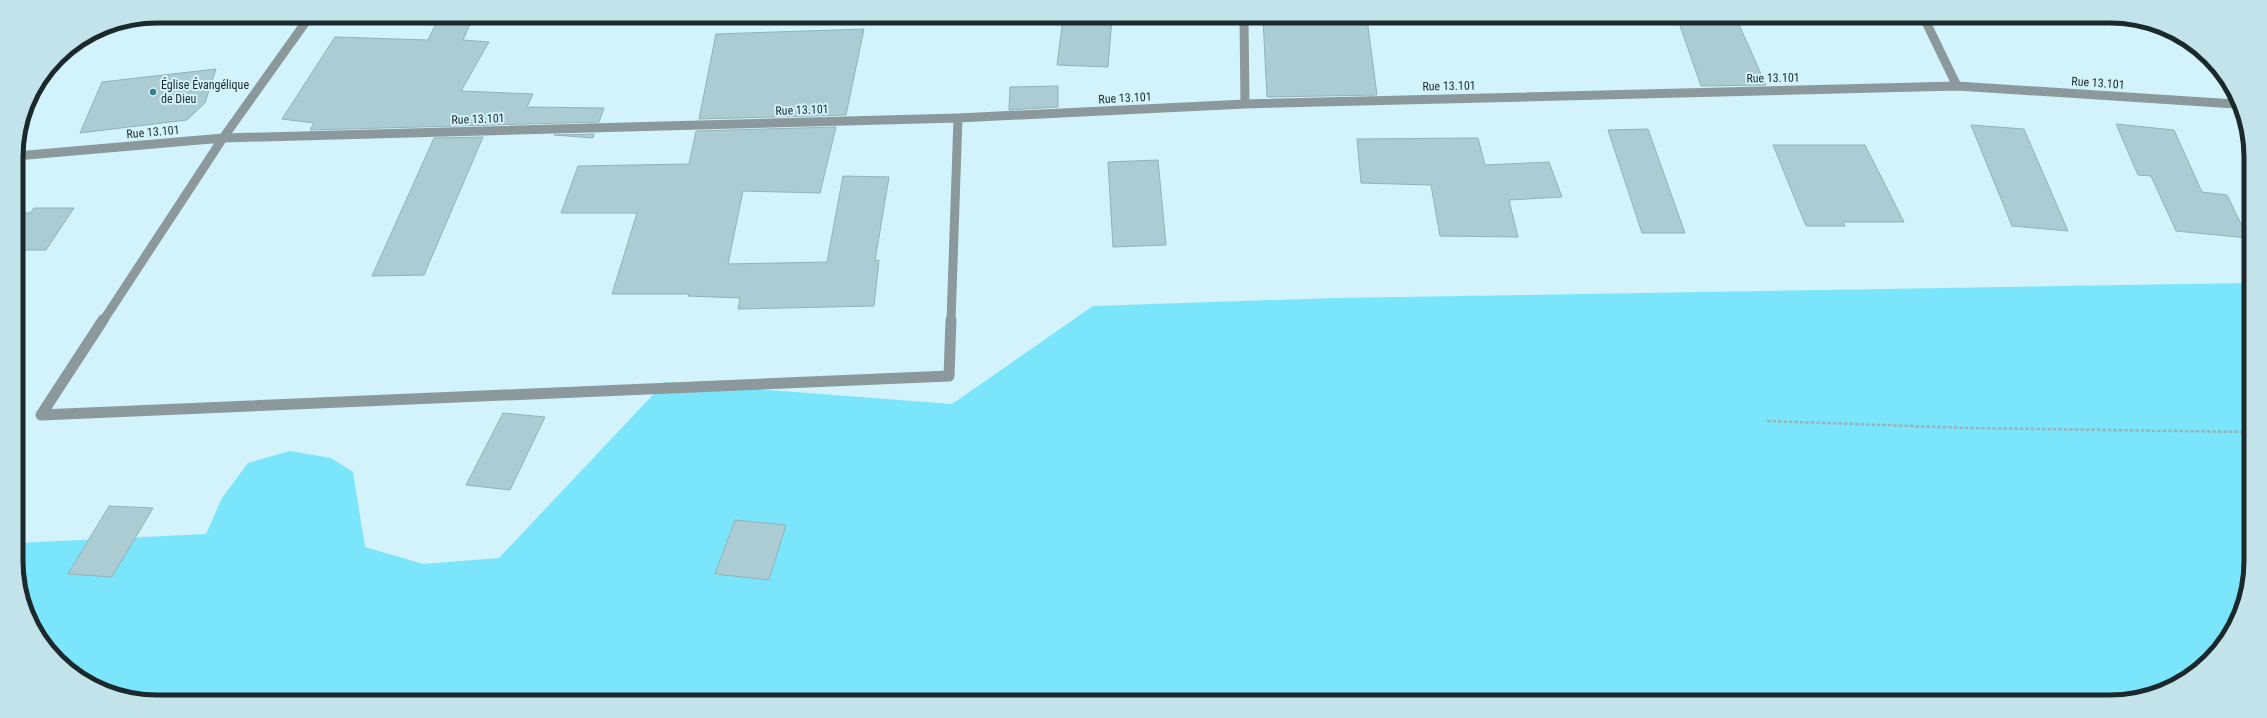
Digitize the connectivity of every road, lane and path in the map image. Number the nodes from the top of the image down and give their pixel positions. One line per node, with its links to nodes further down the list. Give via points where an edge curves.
1 (305, 23): 8 (street)
2 (1244, 23): 5 (street)
3 (1926, 23): 4 (street)
4 (1957, 86): 5 (street, Rue 13.101); 6 (street, Rue 13.101)
5 (1245, 104): 7 (street, Rue 13.101)
6 (2233, 104)
7 (958, 118): 8 (street, Rue 13.101); 8 (street, via 949,376 41,415)
8 (223, 138): 9 (street, Rue 13.101)
9 (23, 155)
10 (1767, 421): 11 (path, via 1977,428)
11 (2244, 432)

